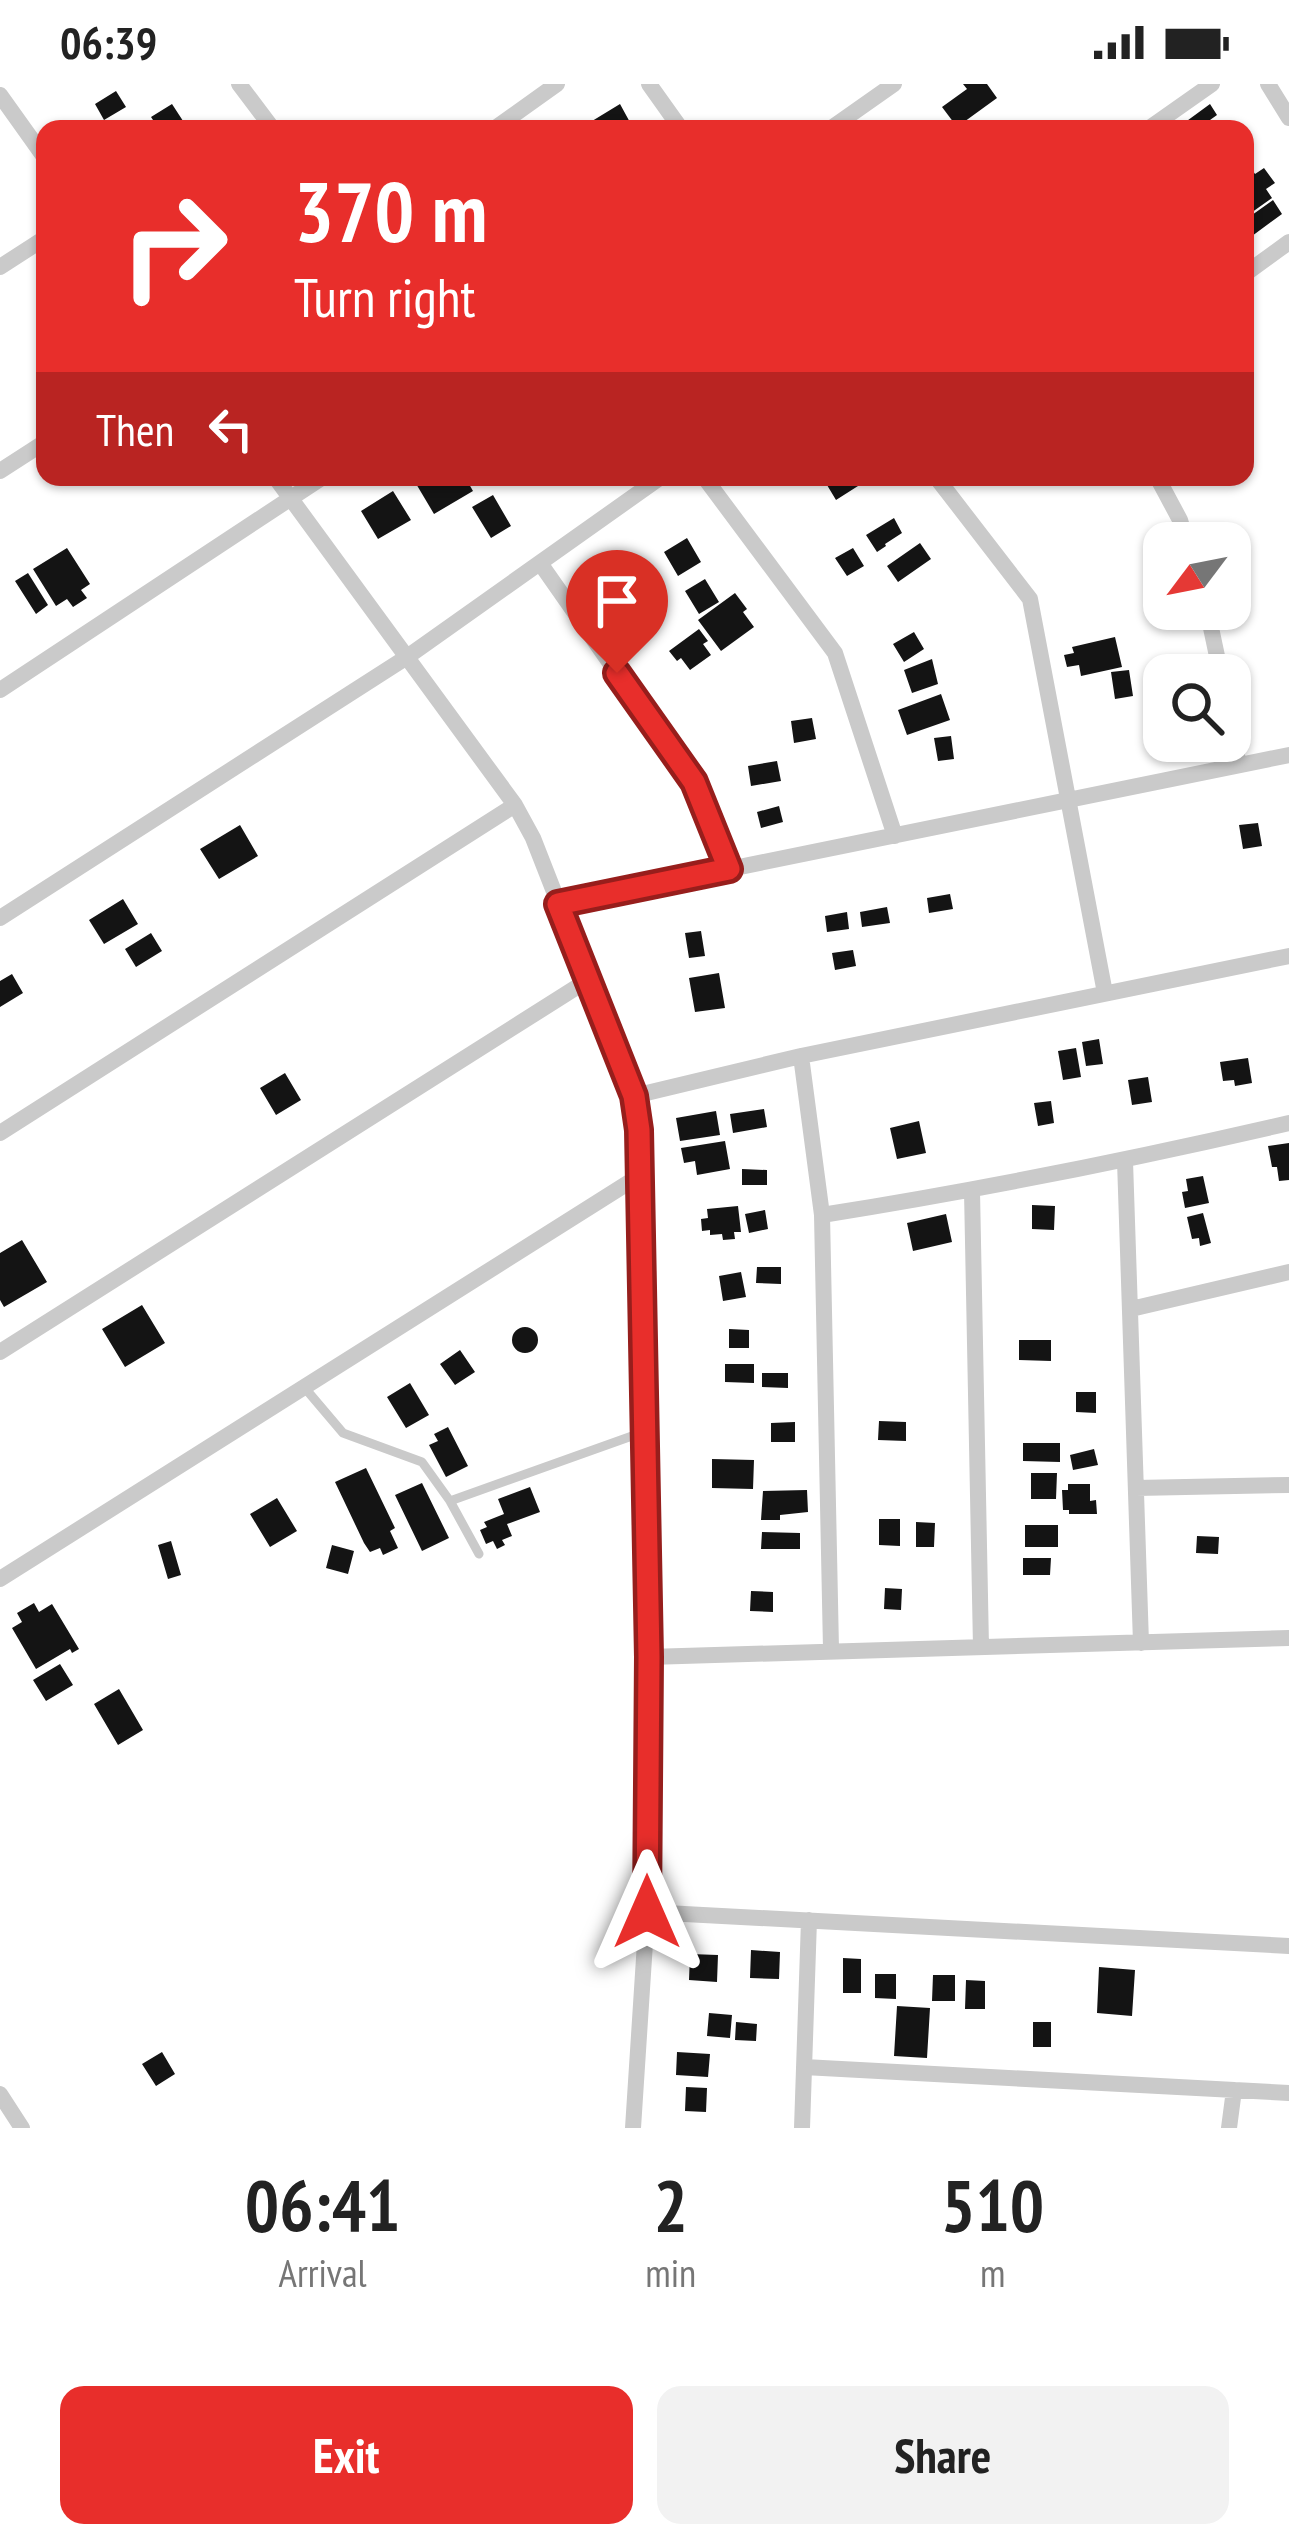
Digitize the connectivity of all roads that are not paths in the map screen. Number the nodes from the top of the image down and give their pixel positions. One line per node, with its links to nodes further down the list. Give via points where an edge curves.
1 (239, 84): 9 (street)
2 (557, 84): 10 (street)
3 (649, 84): 11 (street)
4 (1211, 84): 13 (street)
5 (1268, 84): 8 (street)
6 (883, 87): 12 (street)
7 (0, 95): 14 (street)
8 (1289, 118)
9 (266, 120)
10 (507, 120)
11 (675, 120)
12 (841, 120)
13 (1161, 120)
14 (36, 145)
15 (1289, 242): 18 (street)
16 (36, 244): 17 (street)
17 (0, 267)
18 (1254, 267)
19 (36, 448): 20 (street)
20 (0, 471)
21 (282, 486): 27 (street)
22 (310, 486): 27 (street)
23 (648, 486): 29 (street)
24 (711, 486): 37 (street, via 835,653)
25 (943, 486): 35 (street, via 1030,599)
26 (1162, 486): 28 (street)
27 (291, 499): 30 (street); 31 (street)
28 (1181, 522)
29 (540, 563): 30 (street); 38 (street, via 694,782)
30 (407, 657): 36 (street); 40 (street)
31 (0, 690)
32 (1289, 755): 34 (street)
33 (1238, 762): 34 (street)
34 (1239, 765): 35 (street)
35 (1070, 800): 37 (street); 43 (street)
36 (515, 805): 39 (street); 47 (street)
37 (895, 836): 38 (street)
38 (729, 869): 39 (street)
39 (558, 904): 42 (street)
40 (0, 918)
41 (1289, 956): 43 (street)
42 (588, 980): 45 (street); 54 (street)
43 (1105, 993): 44 (street)
44 (802, 1056): 45 (street); 51 (street)
45 (634, 1096): 49 (street)
46 (1289, 1124): 48 (street)
47 (0, 1133)
48 (1125, 1161): 50 (street); 53 (street)
49 (639, 1176): 55 (street); 56 (street)
50 (972, 1191): 51 (street); 64 (street)
51 (821, 1215): 65 (street)
52 (1289, 1272): 53 (street)
53 (1131, 1309): 58 (street)
54 (0, 1352)
55 (304, 1388): 59 (lane, via 343,1433 422,1462); 61 (street)
56 (646, 1431): 59 (lane); 66 (street)
57 (1289, 1485): 58 (street)
58 (1136, 1487): 63 (street)
59 (450, 1501): 60 (lane)
60 (479, 1554)
61 (0, 1579)
62 (1289, 1638): 63 (street)
63 (1141, 1643): 64 (street)
64 (982, 1647): 65 (street)
65 (831, 1649): 66 (street)
66 (649, 1657): 67 (street)
67 (647, 1912): 68 (street); 75 (street)
68 (809, 1920): 69 (street); 70 (street)
69 (1289, 1946)
70 (804, 2067): 71 (street); 76 (street)
71 (1234, 2090): 72 (street); 77 (street)
72 (1289, 2092)
73 (0, 2094): 74 (street)
74 (22, 2128)
75 (633, 2128)
76 (802, 2128)
77 (1229, 2128)

